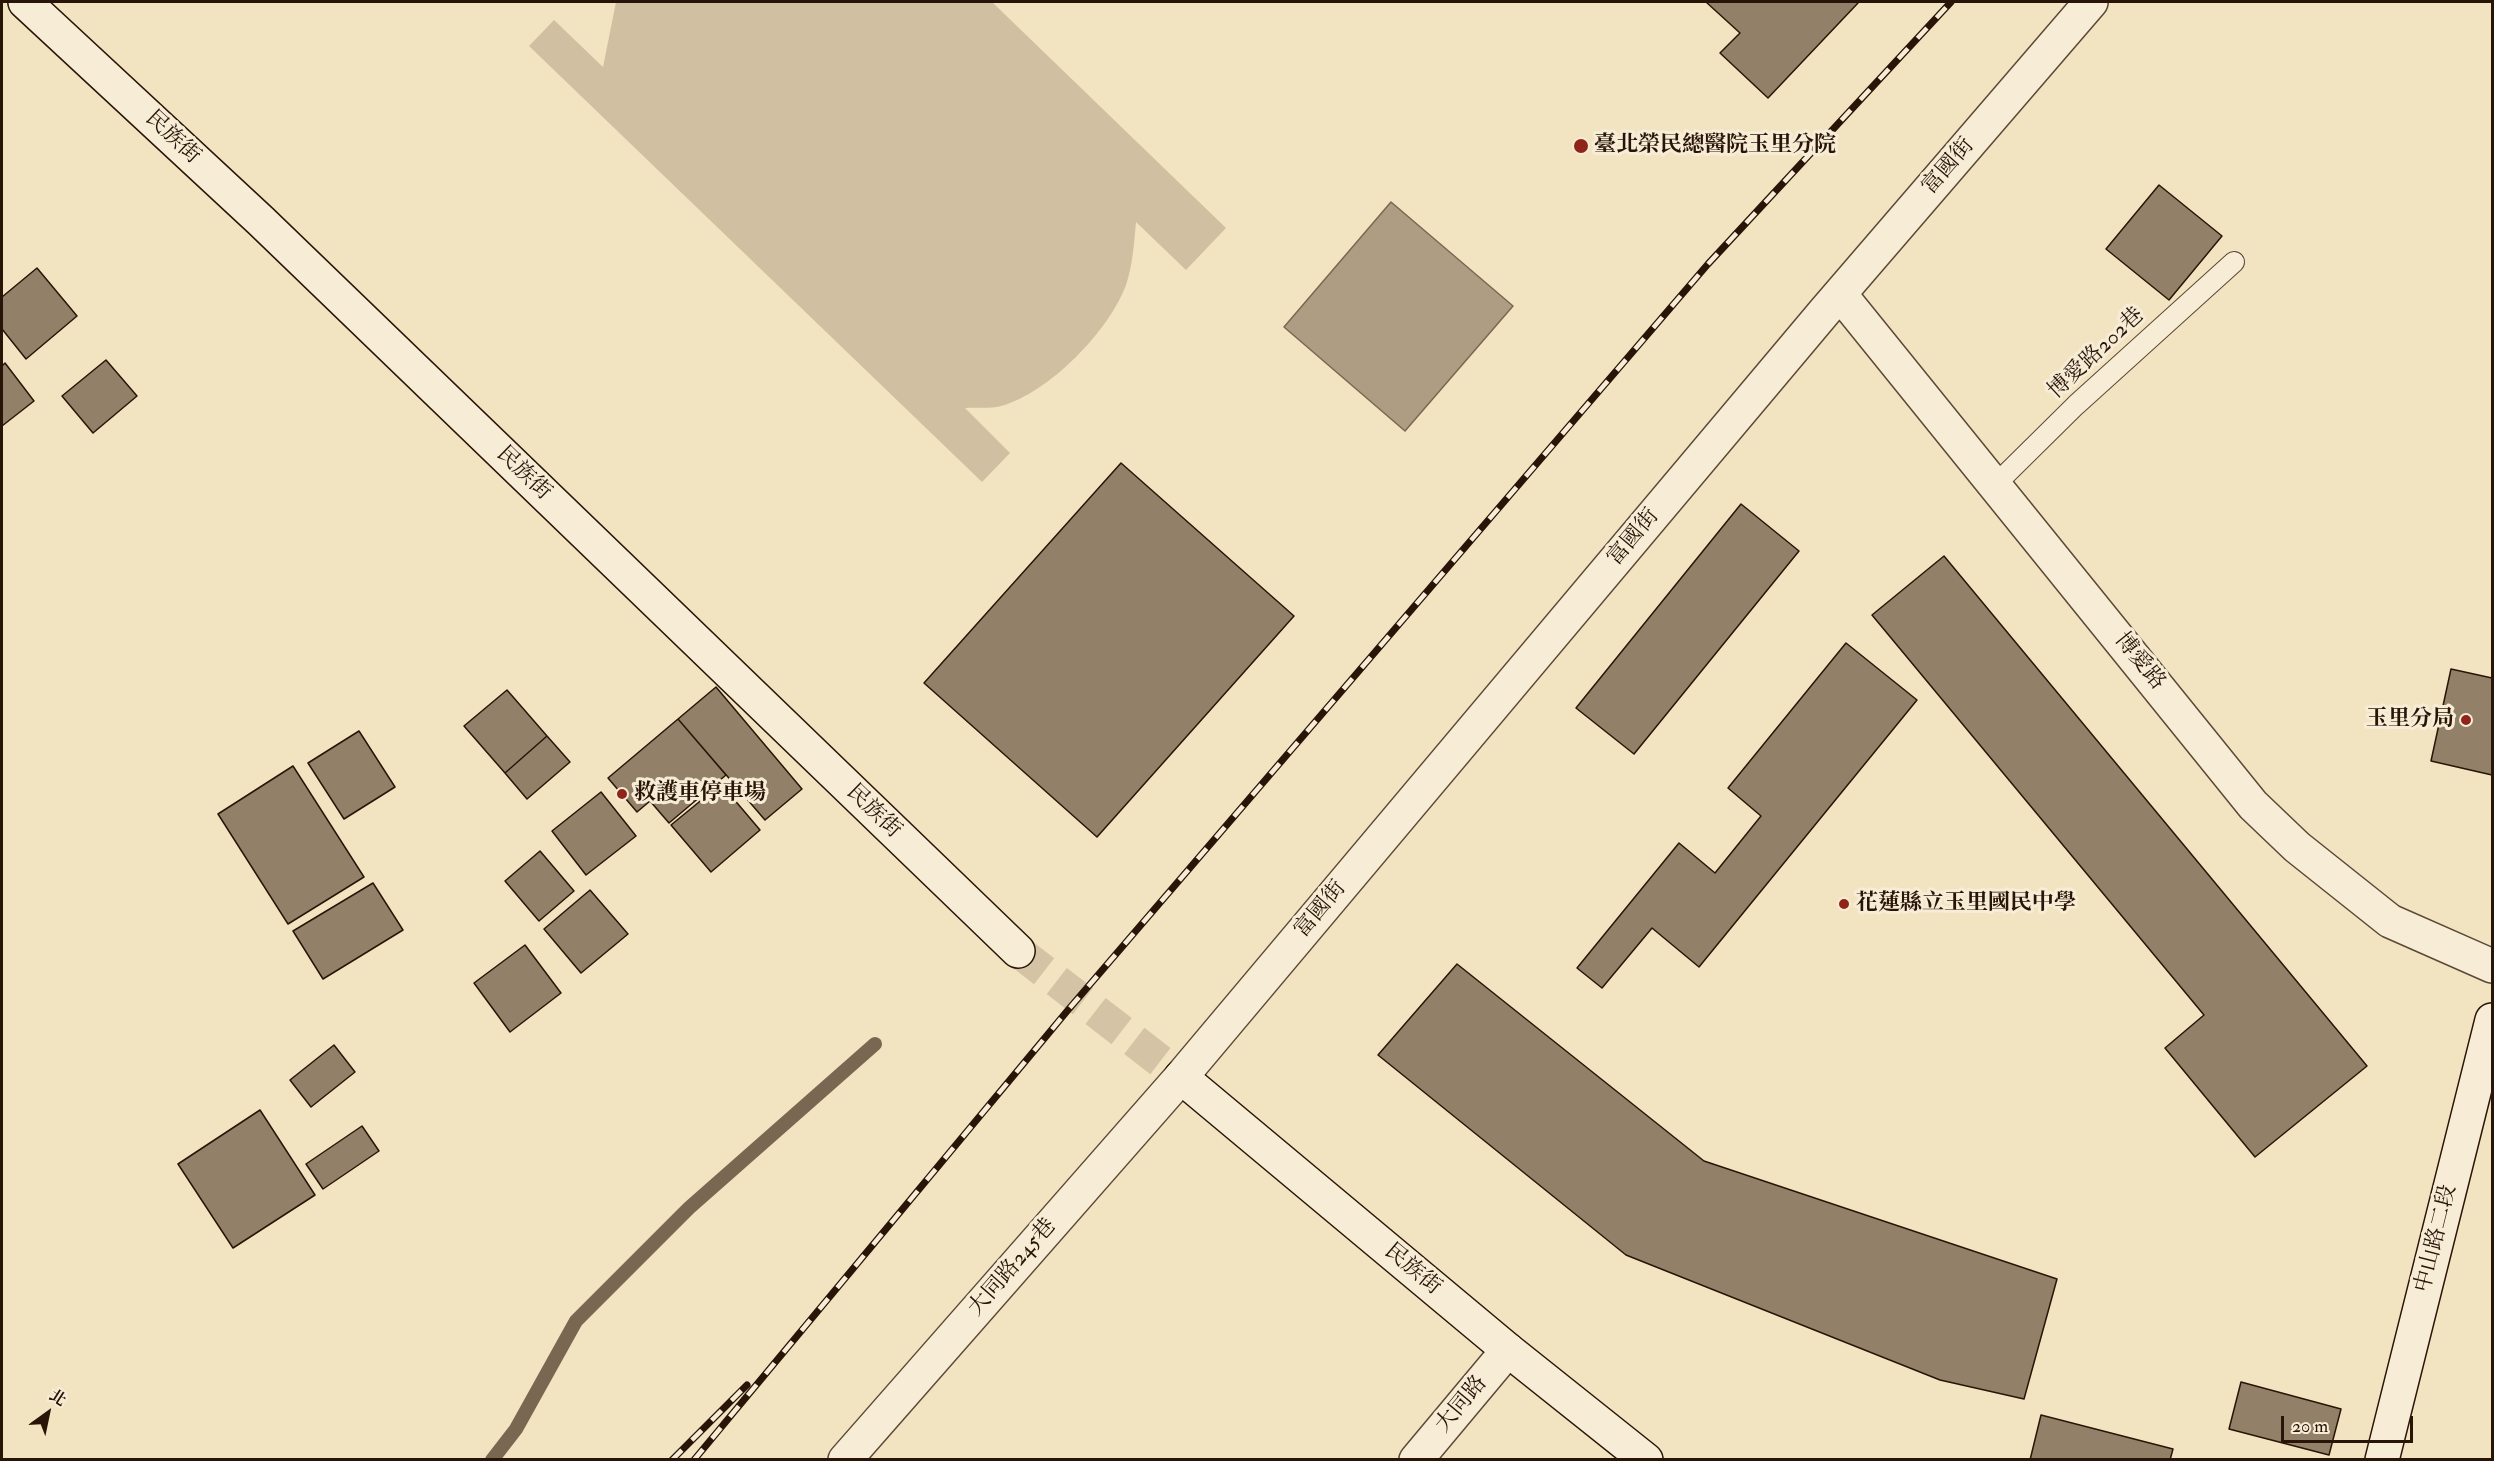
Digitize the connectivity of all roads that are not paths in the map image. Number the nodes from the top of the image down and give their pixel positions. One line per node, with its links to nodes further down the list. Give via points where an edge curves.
1 (25, 2): 6 (street, 民族街, via 261,221)
2 (2091, 2): 4 (street, 富國街)
3 (2234, 262): 5 (lane, 博愛路202巷, via 2076,405)
4 (1840, 294): 5 (street, 博愛路); 9 (street, 富國街)
5 (1996, 484): 7 (street, 博愛路, via 2253,805 2297,847 2390,921)
6 (1018, 951)
7 (2493, 966)
8 (2493, 1020): 14 (street, 中山路二段)
9 (1181, 1077): 10 (street, 民族街); 11 (street, 大同路245巷)
10 (1508, 1350): 12 (street, 大同路); 13 (street, 民族街)
11 (845, 1460)
12 (1416, 1460)
13 (1646, 1460)
14 (2382, 1460)

